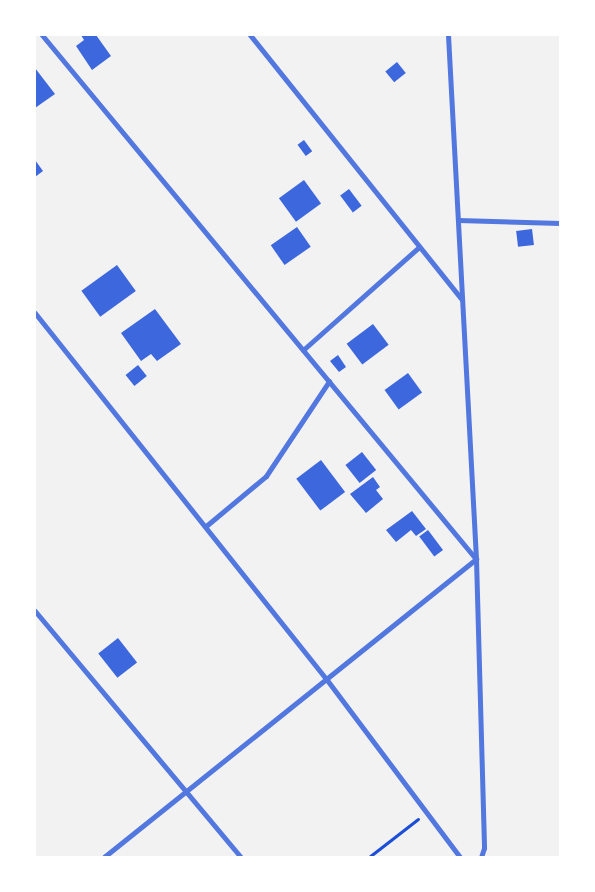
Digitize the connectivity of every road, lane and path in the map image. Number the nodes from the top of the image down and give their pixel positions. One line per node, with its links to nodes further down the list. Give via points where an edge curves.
1 (42, 35): 9 (street)
2 (250, 35): 6 (street)
3 (448, 35): 4 (street)
4 (458, 220): 5 (street); 7 (street)
5 (560, 223)
6 (419, 246): 7 (street); 9 (street)
7 (462, 300): 12 (street)
8 (35, 313): 11 (street)
9 (302, 350): 10 (street)
10 (329, 381): 11 (street, via 266,476); 12 (street)
11 (206, 526): 14 (street)
12 (476, 559): 14 (street); 21 (street, via 484,848)
13 (35, 611): 15 (street)
14 (327, 680): 15 (street); 16 (street)
15 (187, 791): 17 (street); 18 (street)
16 (428, 811): 19 (path); 20 (street)
17 (104, 857)
18 (241, 857)
19 (369, 857)
20 (460, 857)
21 (481, 857)

